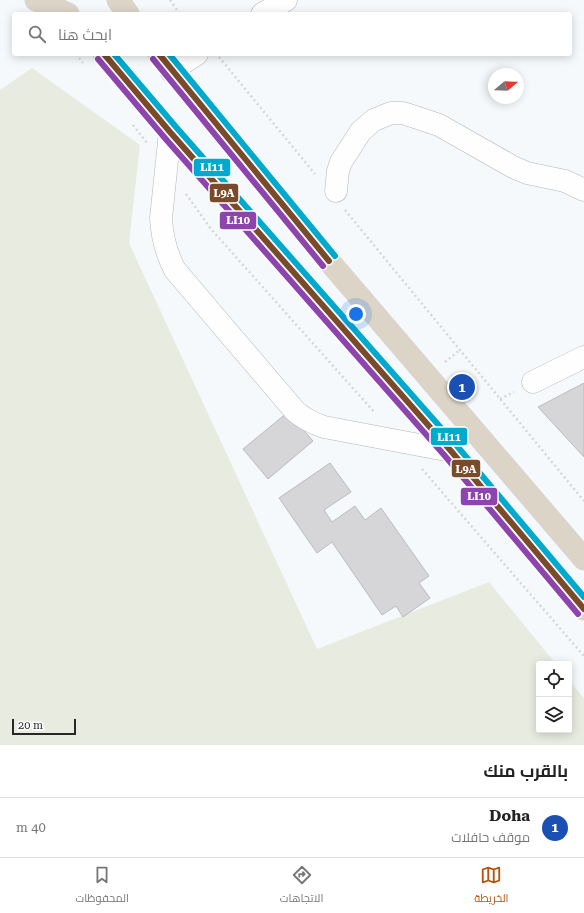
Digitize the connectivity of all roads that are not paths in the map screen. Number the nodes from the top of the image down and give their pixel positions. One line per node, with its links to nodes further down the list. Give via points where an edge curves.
1 (36, 0): 5 (highway)
2 (60, 0): 6 (highway)
3 (118, 0): 7 (highway)
4 (286, 0): 8 (street)
5 (64, 12)
6 (68, 12)
7 (127, 12)
8 (265, 12)
9 (106, 56): 12 (highway)
10 (189, 56): 11 (street)
11 (165, 62): 18 (highway, via 316,246)
12 (170, 132): 17 (highway); 17 (street, via 161,218 169,258 175,270 288,403 299,415 324,427)
13 (584, 190): 14 (street, via 565,181 527,173 513,167 439,126 402,113 391,113 374,120 361,131 342,162 338,171)
14 (339, 200)
15 (584, 357): 16 (street)
16 (533, 382)
17 (451, 451): 19 (highway)
18 (584, 559)
19 (584, 609)

